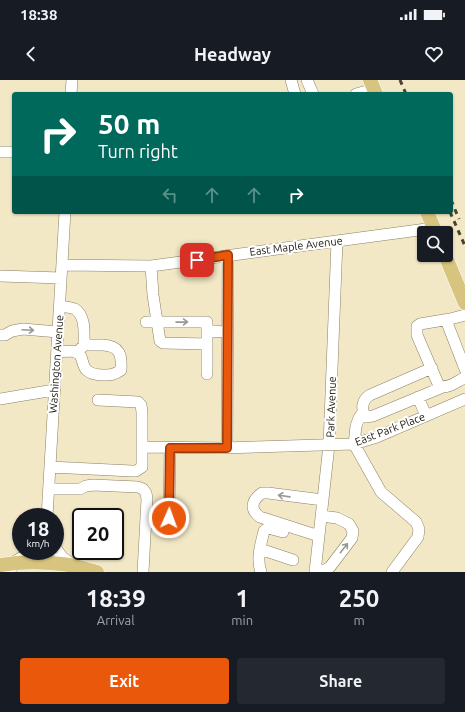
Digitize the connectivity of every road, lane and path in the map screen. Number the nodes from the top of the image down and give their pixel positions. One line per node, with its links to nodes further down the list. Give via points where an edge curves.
1 (72, 80): 5 (street)
2 (291, 80): 6 (street)
3 (307, 80): 7 (street)
4 (373, 88): 8 (street)
5 (71, 92)
6 (294, 92)
7 (312, 92)
8 (362, 92)
9 (0, 152): 10 (street)
10 (12, 152)
11 (65, 214): 18 (street, Washington Avenue)
12 (428, 214): 13 (main road)
13 (433, 226)
14 (417, 233): 15 (street, East Maple Avenue)
15 (337, 241): 16 (street, East Maple Avenue); 46 (street, Park Avenue)
16 (228, 255): 19 (street, East Maple Avenue); 29 (street)
17 (448, 262): 22 (main road)
18 (62, 265): 19 (street, East Maple Avenue); 21 (street, Washington Avenue)
19 (151, 266): 26 (street)
20 (0, 276): 21 (street)
21 (61, 278): 23 (street, Washington Avenue)
22 (465, 303)
23 (60, 306): 28 (street, Washington Avenue); 32 (street, via 75,309 81,316 84,329 81,349 75,352)
24 (465, 315): 25 (street)
25 (446, 320): 33 (street, via 417,326 417,335); 34 (street)
26 (152, 322): 27 (street, one-way to 27); 31 (street, via 163,343)
27 (207, 327): 29 (street); 31 (street)
28 (58, 332): 30 (street, one-way to 28, via 23,329); 32 (street, Washington Avenue)
29 (228, 332): 49 (street)
30 (0, 335)
31 (207, 344): 35 (street)
32 (57, 352): 38 (street, Washington Avenue)
33 (432, 368): 37 (street, via 439,386); 43 (street, via 370,395 362,405)
34 (465, 369)
35 (207, 374)
36 (465, 377): 37 (street)
37 (443, 387): 39 (street)
38 (54, 390): 40 (street); 50 (street, Washington Avenue)
39 (418, 397): 43 (street, via 373,416 365,416); 44 (street)
40 (0, 399)
41 (465, 399): 44 (street, East Park Place)
42 (98, 400): 47 (street, via 138,402 141,405)
43 (363, 412): 45 (street, via 356,426)
44 (426, 416): 45 (street, East Park Place)
45 (354, 444): 46 (street, East Park Place); 67 (street, via 381,492 416,522 419,529 418,537)
46 (329, 445): 49 (street, East Park Place); 52 (street, Park Avenue)
47 (142, 446): 48 (street, East Park Place); 50 (street, via 142,467 136,470)
48 (170, 448): 49 (street, East Park Place); 55 (street, via 169,518 164,523)
49 (227, 448)
50 (50, 467): 51 (street, Washington Avenue)
51 (49, 489): 53 (street, Washington Avenue); 55 (street, via 80,489 93,485 138,487 146,493)
52 (323, 500): 54 (street, Park Avenue); 56 (street, one-way to 56, via 262,493 252,506 260,517)
53 (48, 508)
54 (321, 516): 56 (street, Park Avenue); 63 (street, one-way to 54, via 330,567 352,538 353,531 349,524 337,518)
55 (146, 522): 65 (street)
56 (319, 539): 57 (street, via 268,528 264,530); 63 (street, Park Avenue)
57 (260, 549): 60 (street); 66 (street)
58 (64, 559): 61 (street)
59 (18, 560): 62 (street)
60 (293, 560)
61 (76, 566): 62 (main road, via 44,563); 64 (main road)
62 (8, 567)
63 (315, 571)
64 (97, 572)
65 (143, 572)
66 (261, 572)
67 (392, 572)

